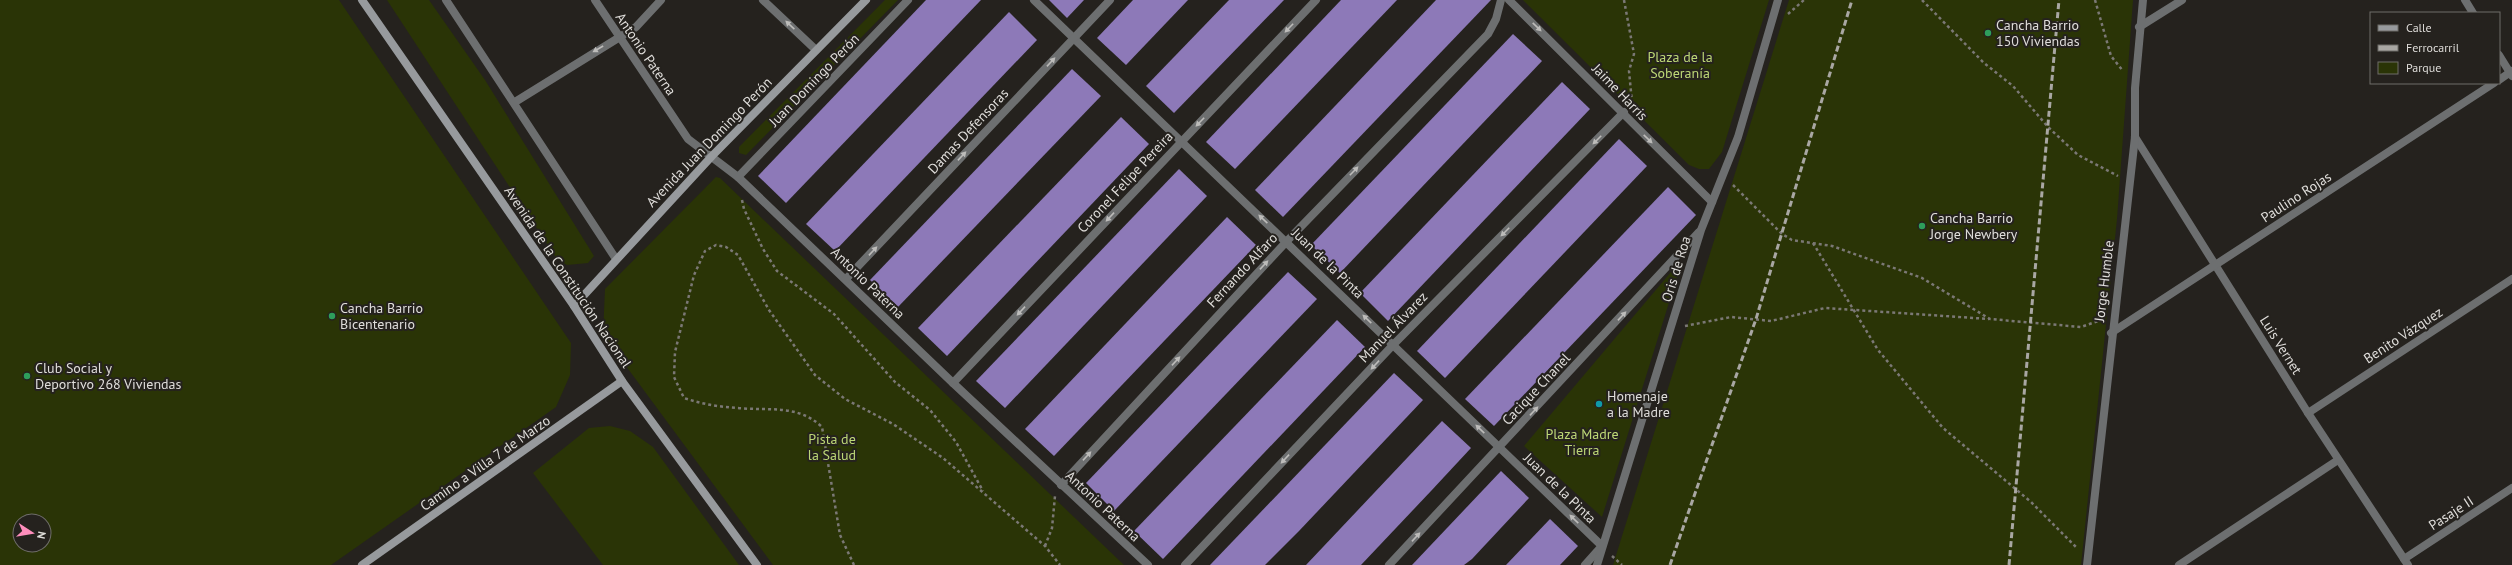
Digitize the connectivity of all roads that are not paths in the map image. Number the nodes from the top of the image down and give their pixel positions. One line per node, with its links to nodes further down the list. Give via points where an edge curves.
1 (362, 0): 39 (main road, Avenida de la Constitución Nacional)
2 (446, 0): 26 (street)
3 (595, 0): 19 (street, Antonio Paterna)
4 (661, 0): 19 (street, via 636,27)
5 (763, 0): 21 (street, one-way to 5)
6 (866, 0): 21 (main road, Avenida Juan Domingo Perón)
7 (908, 0): 31 (street, Juan Domingo Perón)
8 (1034, 0): 20 (street, Juan de la Pinta)
9 (1110, 0): 20 (street, Damas Defensoras)
10 (1316, 0): 29 (street, Coronel Felipe Pereira, one-way to 29)
11 (1501, 0): 34 (street, Fernando Alfaro, one-way to 11, via 1488,34 1496,19)
12 (1509, 0): 27 (street, Jaime Harris, one-way to 27)
13 (1778, 0): 32 (street, Oris de Roa, via 1738,137)
14 (2143, 0): 18 (street, Jorge Humble)
15 (2182, 0): 18 (street)
16 (2465, 0): 17 (street)
17 (2472, 12)
18 (2139, 27): 28 (street, Jorge Humble)
19 (620, 37): 26 (street, one-way to 26); 30 (street, Antonio Paterna, via 688,139)
20 (1074, 38): 29 (street, Juan de la Pinta); 37 (street, Damas Defensoras, one-way to 20)
21 (816, 50): 30 (main road, Avenida Juan Domingo Perón)
22 (2500, 56): 23 (street)
23 (2511, 73): 24 (street)
24 (2500, 79)
25 (2492, 84): 36 (street, Paulino Rojas)
26 (515, 102): 35 (street)
27 (1624, 112): 32 (street, Jaime Harris, one-way to 32, via 1635,127); 41 (street, Manuel Álvarez, one-way to 41)
28 (2135, 137): 36 (street, Luis Vernet); 40 (street, Jorge Humble)
29 (1181, 142): 34 (street, Juan de la Pinta, one-way to 29); 43 (street, Coronel Felipe Pereira, one-way to 43)
30 (712, 156): 31 (street, Antonio Paterna); 35 (main road, Avenida Juan Domingo Perón)
31 (738, 177): 37 (street, Antonio Paterna)
32 (1712, 202): 33 (street, Oris de Roa)
33 (1701, 230): 45 (street, Cacique Chanel, one-way to 33); 49 (street, Oris de Roa)
34 (1287, 241): 41 (street, Juan de la Pinta, one-way to 34); 47 (street, Fernando Alfaro, one-way to 34)
35 (616, 259): 39 (main road, Avenida Juan Domingo Perón)
36 (2216, 266): 40 (street, Paulino Rojas); 44 (street, Luis Vernet)
37 (846, 279): 43 (street, Antonio Paterna)
38 (2512, 279): 44 (street, Benito Vázquez)
39 (574, 306): 42 (main road, Avenida de la Constitución Nacional)
40 (2111, 333): 50 (street, Jorge Humble)
41 (1393, 345): 45 (street, Juan de la Pinta, one-way to 41); 55 (street, Manuel Álvarez, one-way to 55)
42 (622, 381): 52 (main road, Camino a Villa 7 de Marzo); 53 (main road, Avenida de la Constitución Nacional)
43 (953, 383): 47 (street, Antonio Paterna)
44 (2308, 413): 46 (street, Luis Vernet)
45 (1500, 448): 49 (street, Juan de la Pinta, one-way to 45); 56 (street, Cacique Chanel, one-way to 45)
46 (2338, 460): 51 (street, Luis Vernet); 59 (street)
47 (1061, 484): 54 (street, Antonio Paterna)
48 (2512, 488): 51 (street, Pasaje II)
49 (1602, 546): 57 (street, Oris de Roa); 58 (street, Oris de Roa)
50 (2087, 562)
51 (2406, 562)
52 (362, 565)
53 (757, 565)
54 (1148, 565)
55 (1186, 565)
56 (1389, 565)
57 (1585, 565)
58 (1596, 565)
59 (2179, 565)

